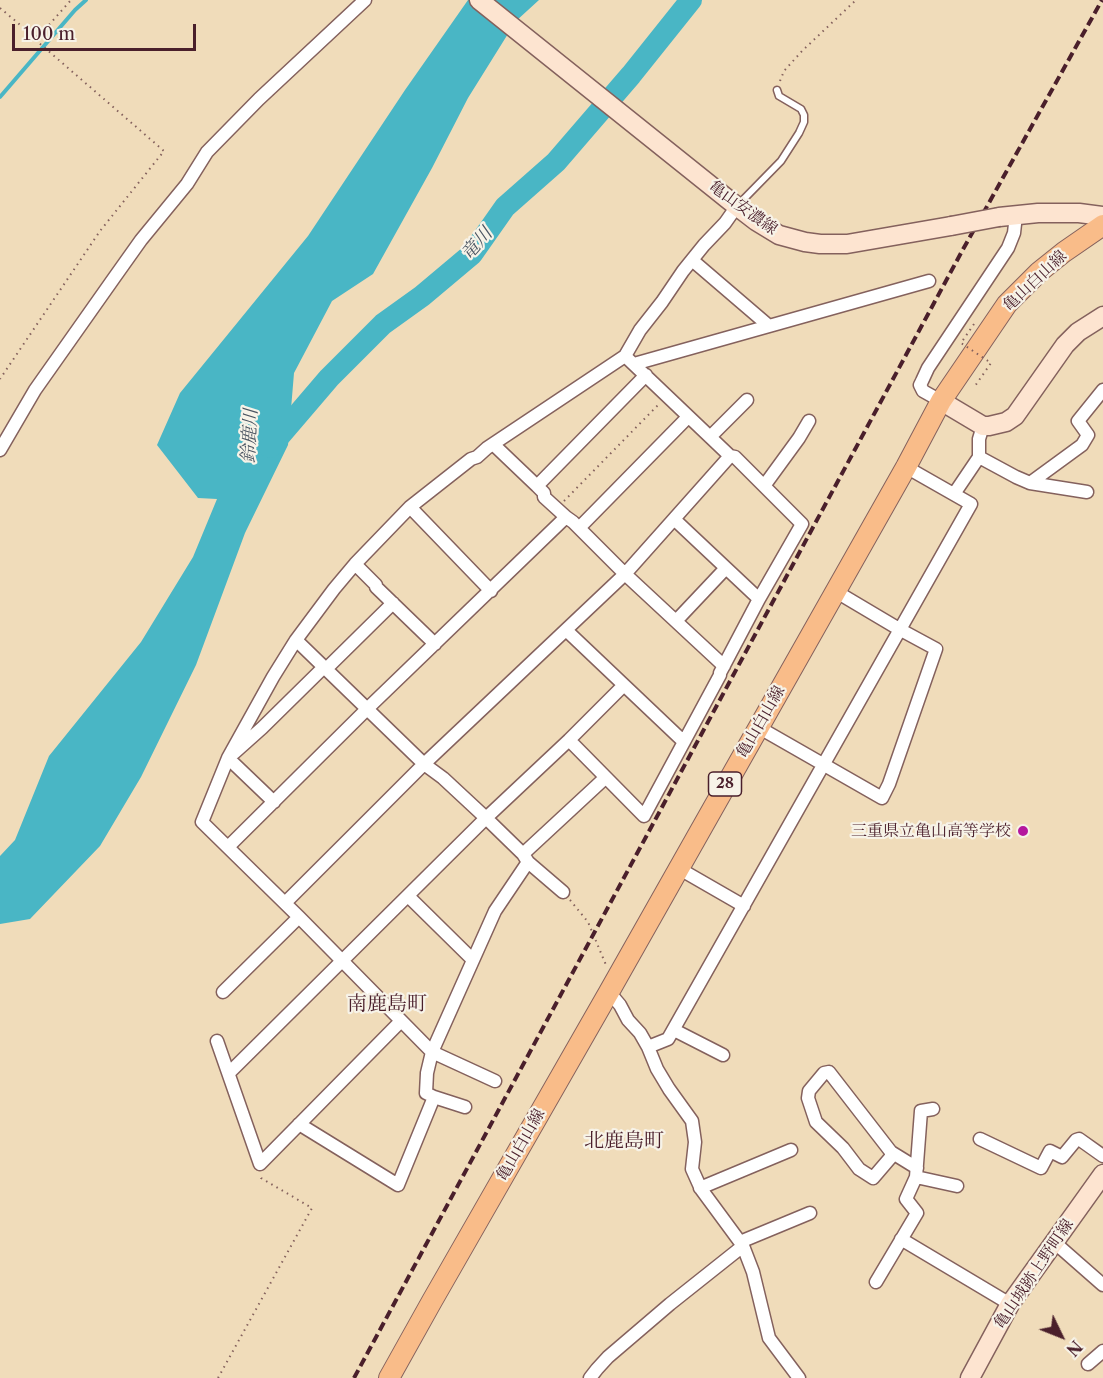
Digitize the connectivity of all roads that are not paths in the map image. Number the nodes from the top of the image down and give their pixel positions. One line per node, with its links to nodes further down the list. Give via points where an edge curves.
1 (365, 0): 21 (street, via 207,152 41,381)
2 (479, 0): 4 (main road, 亀山安濃線)
3 (778, 93): 4 (lane, via 801,109 804,122 781,161)
4 (734, 204): 5 (main road, 亀山安濃線, bridge, via 779,235 820,244 847,244); 7 (street, via 725,223)
5 (1008, 216): 6 (main road, 亀山安濃線, via 1038,213); 15 (street, via 1014,232 1008,248 920,386)
6 (1099, 218): 15 (main road, 亀山白山線 / 28, via 1007,304)
7 (692, 260): 10 (street); 11 (street, via 640,330)
8 (929, 281): 10 (street)
9 (1103, 316): 18 (main road, via 1065,345 1015,416 1006,422)
10 (770, 326): 11 (street)
11 (629, 360): 12 (street); 20 (street)
12 (646, 375): 16 (street); 26 (street)
13 (1103, 390): 25 (street, via 1078,421 1088,435 1082,445)
14 (747, 400): 19 (street)
15 (941, 401): 18 (main road); 24 (main road, 亀山白山線 / 28)
16 (688, 417): 19 (street); 33 (street)
17 (809, 421): 27 (street)
18 (983, 426): 23 (street)
19 (710, 437): 22 (street)
20 (493, 444): 26 (street); 30 (street)
21 (0, 450)
22 (730, 456): 27 (street); 32 (street)
23 (979, 457): 25 (street); 29 (street)
24 (906, 467): 29 (street); 38 (main road, 亀山白山線 / 28)
25 (1030, 483): 28 (street)
26 (537, 486): 31 (street)
27 (764, 486): 39 (street, via 802,524)
28 (1087, 492)
29 (954, 494): 42 (street, via 971,504)
30 (410, 507): 34 (street); 37 (street)
31 (561, 513): 33 (street); 37 (street)
32 (674, 519): 35 (street); 36 (street)
33 (579, 528): 36 (street)
34 (355, 564): 40 (street); 44 (street)
35 (726, 568): 39 (street); 41 (street)
36 (625, 574): 41 (street); 43 (street)
37 (490, 591): 45 (street)
38 (835, 591): 42 (street); 50 (main road, 亀山白山線 / 28)
39 (759, 599): 46 (street)
40 (393, 603): 45 (street); 47 (street)
41 (676, 621): 46 (street)
42 (899, 629): 55 (street); 55 (street, via 936,649 890,784 882,798)
43 (566, 630): 48 (street); 54 (street)
44 (296, 640): 47 (street); 53 (street)
45 (435, 644): 49 (street)
46 (724, 666): 52 (street)
47 (325, 668): 49 (street); 53 (street)
48 (623, 686): 51 (street); 52 (street)
49 (368, 709): 54 (street); 57 (street)
50 (758, 727): 55 (street); 61 (main road, 亀山白山線 / 28)
51 (568, 740): 56 (street); 58 (street)
52 (684, 742): 56 (street, via 644,816)
53 (228, 758): 57 (street); 59 (street, via 202,822)
54 (424, 764): 58 (street); 64 (street)
55 (824, 764): 65 (street)
56 (605, 778): 60 (street)
57 (274, 802): 59 (street)
58 (486, 818): 60 (street); 63 (street)
59 (228, 847): 64 (street)
60 (525, 858): 62 (street); 67 (street, via 495,910)
61 (678, 868): 65 (street); 70 (main road, 亀山白山線 / 28)
62 (563, 892)
63 (408, 896): 67 (street); 68 (street)
64 (285, 903): 66 (street)
65 (744, 906): 72 (street)
66 (299, 917): 68 (street); 69 (street)
67 (473, 960): 75 (street)
68 (342, 961): 71 (street); 77 (street)
69 (223, 992)
70 (609, 992): 74 (street); 100 (main road, 亀山白山線 / 28)
71 (401, 1021): 75 (street); 82 (street)
72 (674, 1030): 74 (street, via 669,1039); 76 (street)
73 (217, 1041): 77 (street)
74 (648, 1047): 90 (street, via 657,1069 692,1121 692,1169)
75 (432, 1053): 78 (street); 79 (street, via 426,1093)
76 (723, 1055)
77 (229, 1073): 82 (street, via 260,1164)
78 (495, 1081)
79 (434, 1097): 80 (street); 82 (street, via 398,1185)
80 (465, 1107)
81 (933, 1108): 87 (street, via 921,1111)
82 (299, 1124)
83 (980, 1139): 86 (street, via 1041,1168 1050,1151 1062,1157 1079,1138)
84 (791, 1150): 90 (street)
85 (891, 1152): 85 (street, via 829,1072 824,1073 809,1090 816,1122 859,1169 873,1178); 87 (street)
86 (1103, 1156)
87 (917, 1172): 89 (street); 92 (street, via 906,1199 916,1214)
88 (1103, 1174): 93 (main road, 亀山城跡上野町線)
89 (957, 1186)
90 (700, 1188): 94 (street)
91 (810, 1213): 94 (street)
92 (901, 1239): 95 (street); 97 (street)
93 (1054, 1242): 96 (street); 97 (main road, 亀山城跡上野町線)
94 (741, 1244): 101 (street, via 608,1357); 102 (street, via 753,1272 768,1338)
95 (876, 1282)
96 (1103, 1285)
97 (1010, 1304): 103 (main road, 亀山城跡上野町線)
98 (1103, 1352): 99 (street)
99 (1088, 1364)
100 (389, 1378)
101 (590, 1378)
102 (799, 1378)
103 (970, 1378)

